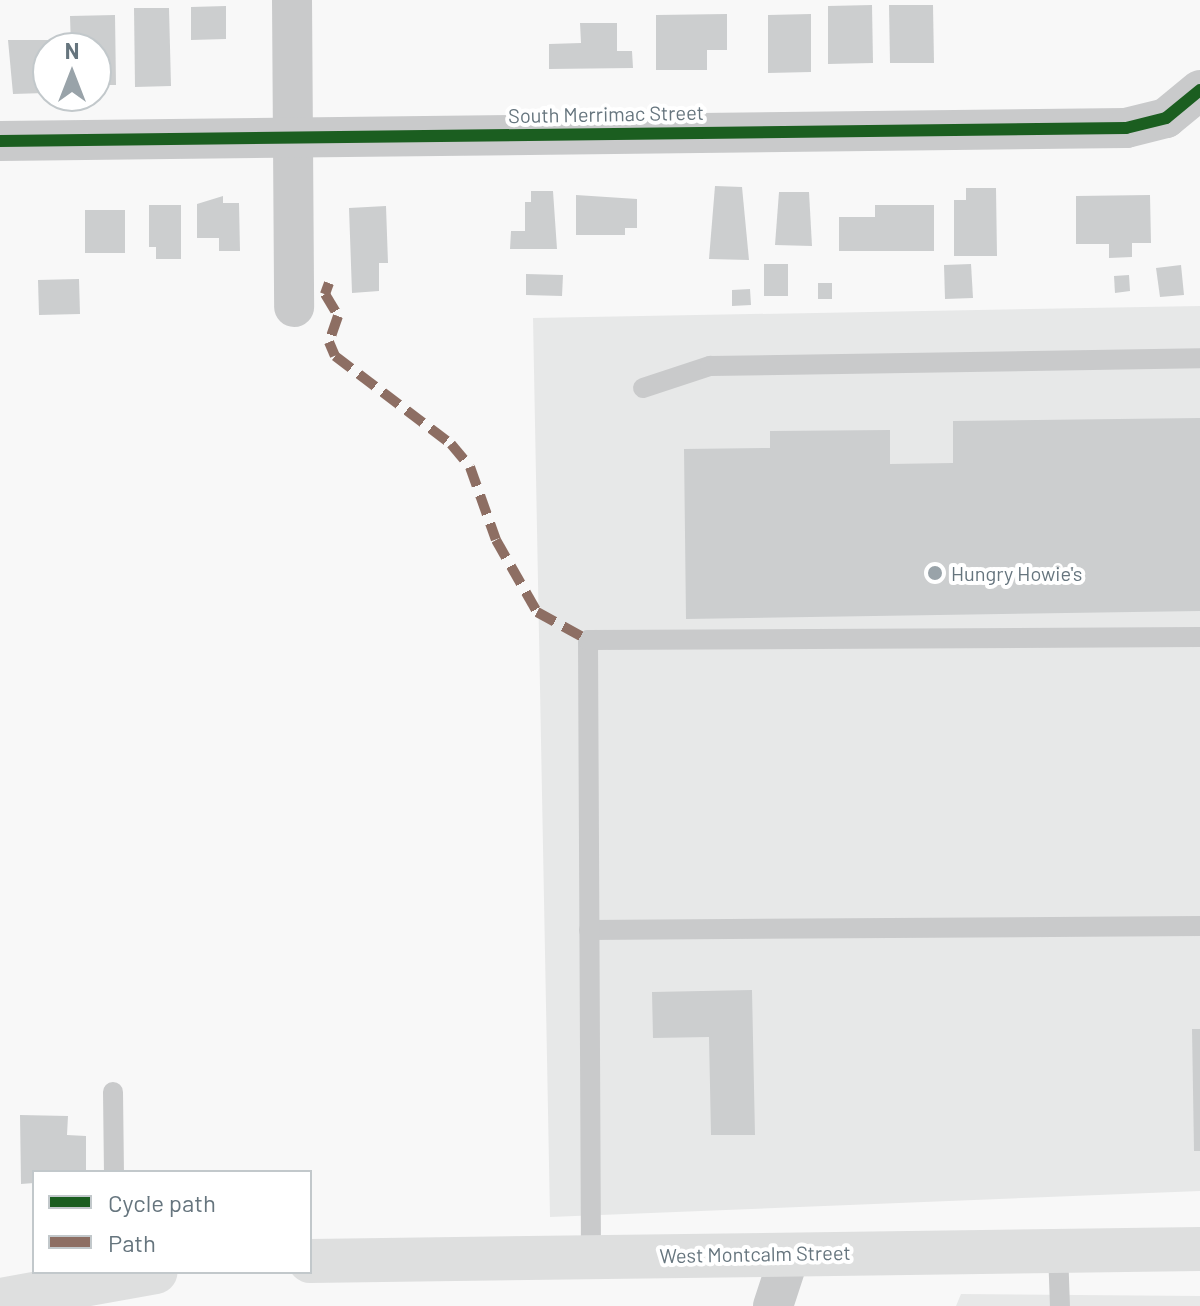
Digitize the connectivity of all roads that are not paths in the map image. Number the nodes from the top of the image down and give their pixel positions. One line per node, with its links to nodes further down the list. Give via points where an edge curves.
1 (292, 0): 3 (street)
2 (1200, 90): 3 (street, South Merrimac Street, via 1166,118 1126,128)
3 (293, 138): 4 (street, South Merrimac Street); 5 (street)
4 (0, 141)
5 (294, 307)
6 (1200, 358): 7 (lane, via 710,366)
7 (643, 388)
8 (1200, 637): 10 (lane, via 588,640)
9 (1200, 926): 10 (lane)
10 (589, 930): 16 (lane)
11 (113, 1092): 12 (lane)
12 (114, 1170)
13 (1200, 1249): 14 (main road, West Montcalm Street)
14 (1058, 1250): 15 (main road, West Montcalm Street); 21 (lane)
15 (790, 1254): 16 (main road, West Montcalm Street); 20 (street)
16 (591, 1256): 17 (main road, West Montcalm Street)
17 (312, 1261)
18 (130, 1274): 19 (main road)
19 (0, 1300)
20 (773, 1306)
21 (1060, 1306)

